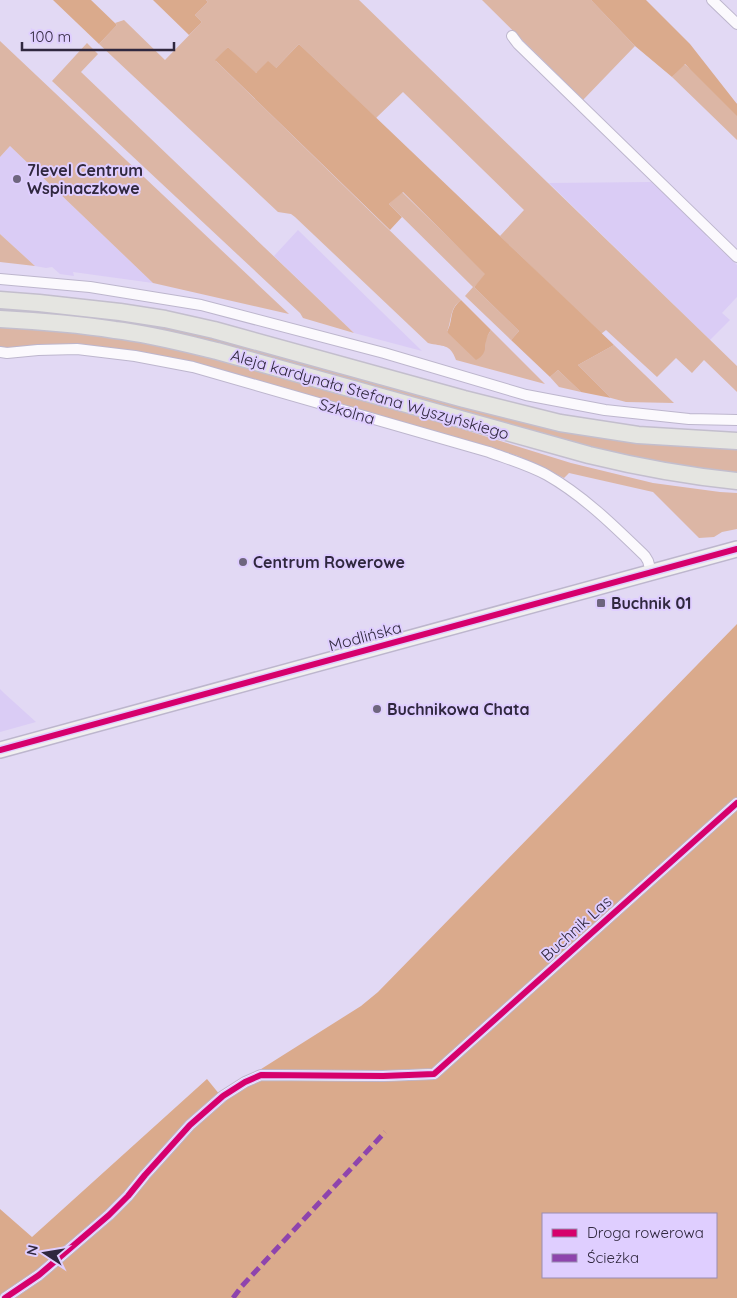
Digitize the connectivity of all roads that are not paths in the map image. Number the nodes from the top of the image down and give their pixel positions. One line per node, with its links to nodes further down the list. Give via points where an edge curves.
1 (712, 0): 2 (street)
2 (737, 24)
3 (512, 36): 4 (street)
4 (737, 257)
5 (0, 279): 9 (street, via 90,287 201,305 301,330 526,395 605,410 689,419)
6 (0, 300): 10 (main road, Aleja kardynała Stefana Wyszyńskiego, via 165,319 560,423 638,435)
7 (0, 319): 11 (main road, Aleja kardynała Stefana Wyszyńskiego, via 116,330 165,339 589,455 673,473)
8 (0, 352): 13 (street, Szkolna, via 77,349 193,367 489,452 546,474 586,502 645,556)
9 (737, 420)
10 (737, 441)
11 (737, 480)
12 (737, 549): 13 (main road, Modlińska)
13 (651, 572): 14 (main road, Modlińska)
14 (0, 750)
15 (737, 804): 16 (street, Buchnik Las, via 434,1074 261,1075 245,1082 190,1125 109,1215 39,1275)
16 (5, 1298)

